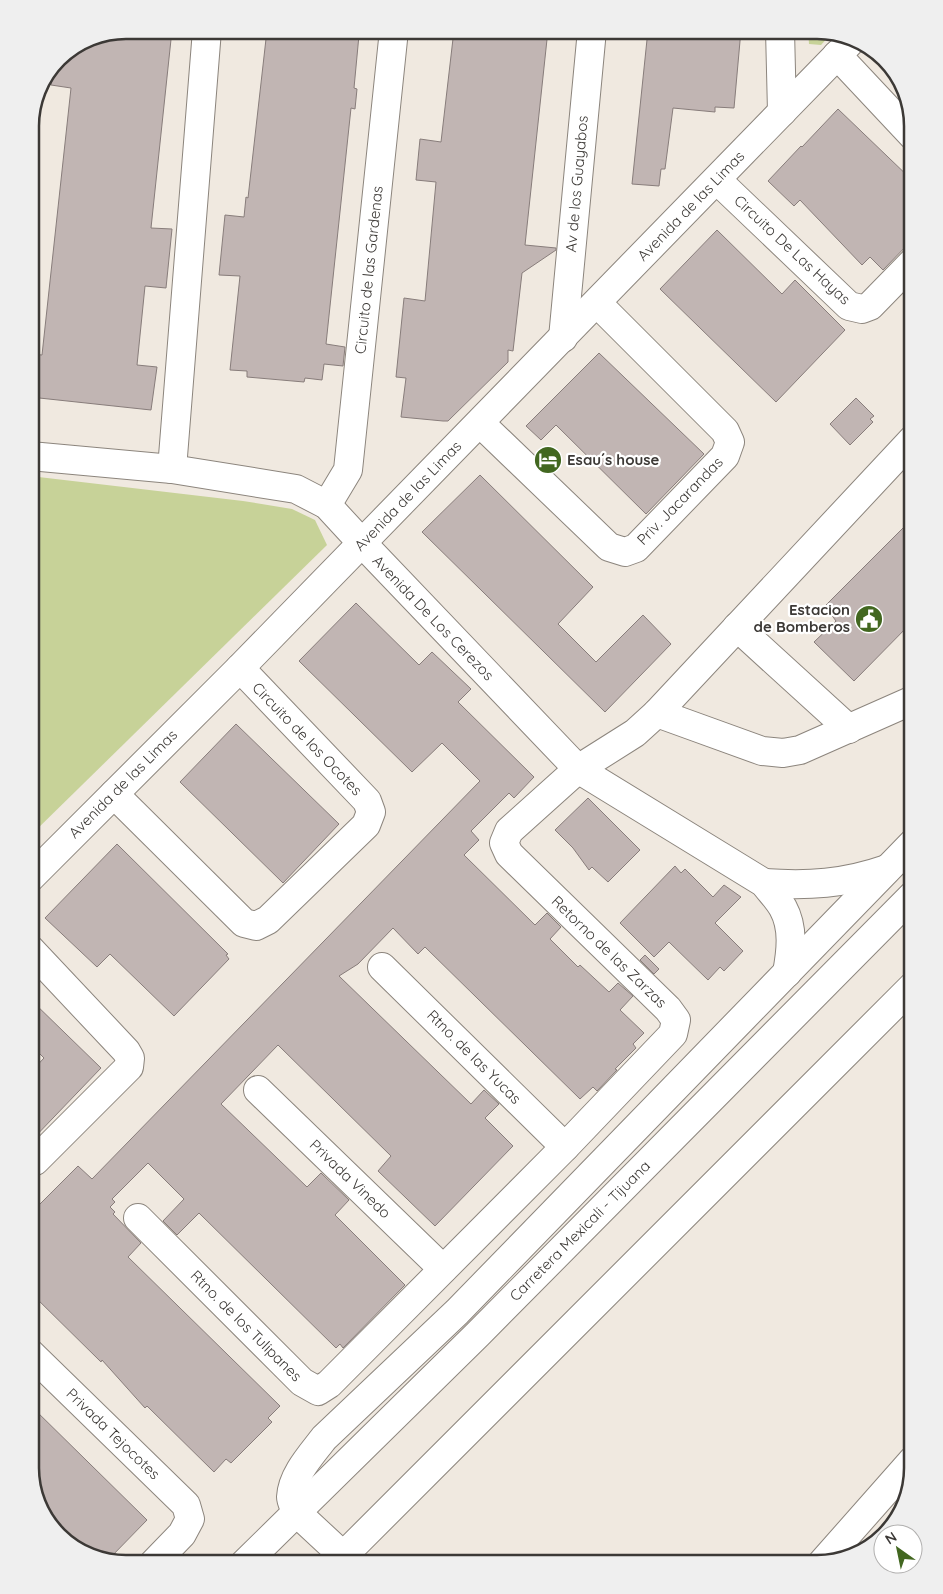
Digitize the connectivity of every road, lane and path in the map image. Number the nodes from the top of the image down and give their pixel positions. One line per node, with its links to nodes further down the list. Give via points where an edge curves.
1 (206, 39): 15 (street)
2 (393, 39): 16 (street, Circuito de las Gardenas, via 348,470)
3 (591, 39): 11 (street, Av de los Guayabos)
4 (780, 39): 6 (street)
5 (845, 48): 6 (street, Avenida de las Limas); 7 (street)
6 (782, 112): 8 (street, Avenida de las Limas)
7 (904, 124)
8 (717, 180): 9 (street, Circuito De Las Hayas, via 849,306 862,309 870,306); 10 (street, Avenida de las Limas)
9 (904, 271)
10 (597, 304): 11 (street, Avenida de las Limas); 12 (street, Priv. Jacarandas, via 725,431 730,442 725,456 636,548 625,552 609,547)
11 (563, 338): 12 (street, Avenida de las Limas)
12 (480, 423): 17 (street, Avenida de las Limas)
13 (904, 449): 18 (street)
14 (39, 457): 15 (street, Avenida De Los Cerezos)
15 (172, 469): 16 (street, Avenida De Los Cerezos, via 296,489)
16 (327, 505): 17 (street, Avenida De Los Cerezos)
17 (362, 544): 19 (street, Avenida de las Limas); 23 (street, Avenida De Los Cerezos)
18 (737, 628): 21 (street); 22 (street)
19 (240, 668): 24 (street, Avenida de las Limas); 24 (street, Circuito de los Ocotes, via 367,801 371,812 366,825 268,920 256,926 244,923)
20 (904, 704): 22 (street)
21 (657, 713): 22 (street, via 762,751 783,753 800,750); 23 (street, via 635,733)
22 (848, 729)
23 (578, 769): 28 (street, Avenida De Los Cerezos); 35 (street, Retorno de las Zarzas, via 509,831 504,843 509,854 676,1020 673,1034)
24 (114, 794): 26 (street, Avenida de las Limas)
25 (904, 852): 27 (street)
26 (39, 869)
27 (887, 870): 28 (street, via 824,884); 32 (street)
28 (764, 883): 32 (street, via 783,908 790,926)
29 (904, 904): 41 (street, Carretera Mexicali - Tijuana, via 478,1334)
30 (39, 959): 36 (street, via 130,1058 129,1067)
31 (382, 967): 35 (street, Rtno. de las Yucas)
32 (788, 973): 41 (street, via 457,1312 324,1438 295,1480 291,1498)
33 (904, 995): 46 (street)
34 (258, 1090): 38 (street, Privada Vinedo)
35 (565, 1147): 38 (street, Retorno de las Zarzas)
36 (39, 1157)
37 (138, 1218): 38 (street, Rtno. de los Tulipanes, via 302,1382 318,1391 329,1384)
38 (443, 1269)
39 (39, 1362): 43 (street, Privada Tejocotes, via 186,1505 190,1519 182,1534)
40 (904, 1470): 42 (street)
41 (296, 1512): 44 (street, Carretera Mexicali - Tijuana); 45 (street)
42 (830, 1554)
43 (162, 1555)
44 (253, 1555)
45 (337, 1555)
46 (349, 1555)

